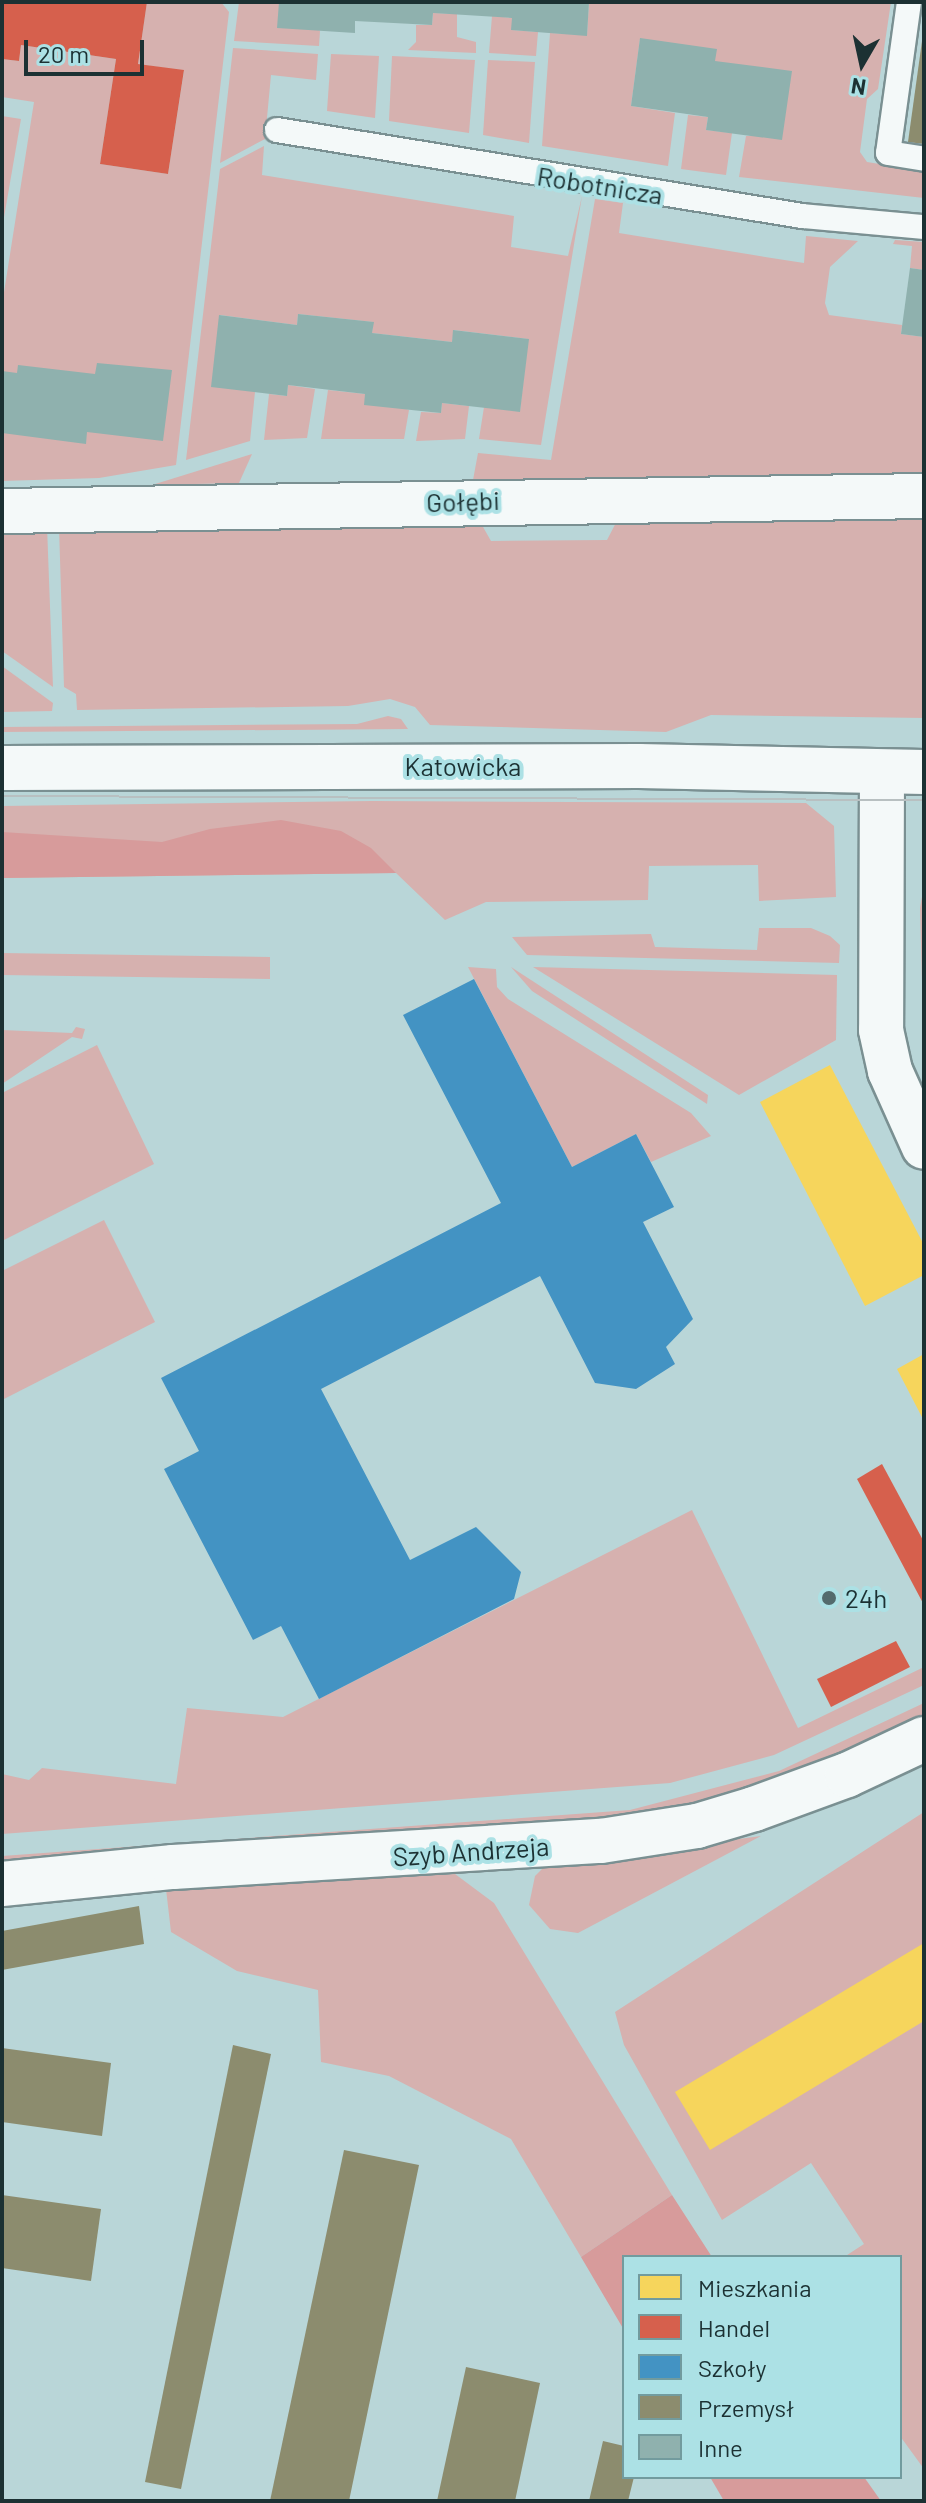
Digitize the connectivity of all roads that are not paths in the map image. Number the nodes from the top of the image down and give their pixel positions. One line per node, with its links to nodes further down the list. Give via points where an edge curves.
1 (909, 2): 3 (lane, via 888,153)
2 (277, 130): 4 (lane, Robotnicza, via 802,216)
3 (924, 159)
4 (924, 227)
5 (924, 496): 6 (street, Gołębi)
6 (2, 511)
7 (2, 768): 8 (street, Katowicka, via 639,766)
8 (903, 772): 9 (street, via 881,1030 890,1071)
9 (924, 1147)
10 (924, 1739): 11 (street, Szyb Andrzeja, via 847,1775 697,1826 601,1841 173,1867)
11 (2, 1884)

